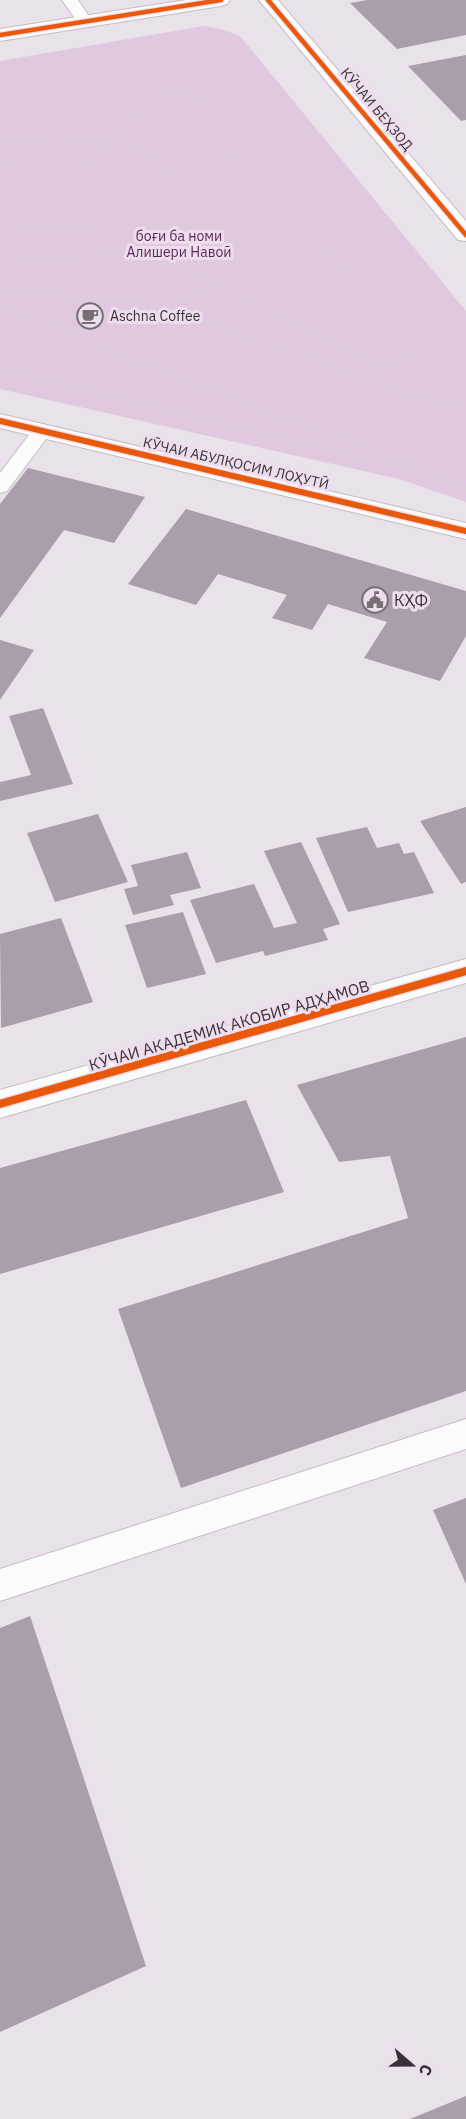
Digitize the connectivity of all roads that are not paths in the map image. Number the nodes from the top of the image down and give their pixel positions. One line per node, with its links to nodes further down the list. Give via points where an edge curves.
1 (70, 0): 4 (lane)
2 (221, 0): 4 (street)
3 (267, 0): 6 (street, КӮЧАИ БЕҲЗОД)
4 (84, 21): 5 (street)
5 (0, 35)
6 (464, 230)
7 (0, 421): 8 (street, КӮЧАИ АБУЛҚОСИМ ЛОҲУТӢ)
8 (42, 431): 9 (lane); 10 (street, КӮЧАИ АБУЛҚОСИМ ЛОҲУТӢ)
9 (0, 487)
10 (466, 531)
11 (466, 971): 12 (street, КӮЧАИ АКАДЕМИК АКОБИР АДҲАМОВ)
12 (0, 1104)
13 (466, 1434): 14 (lane)
14 (0, 1585)

